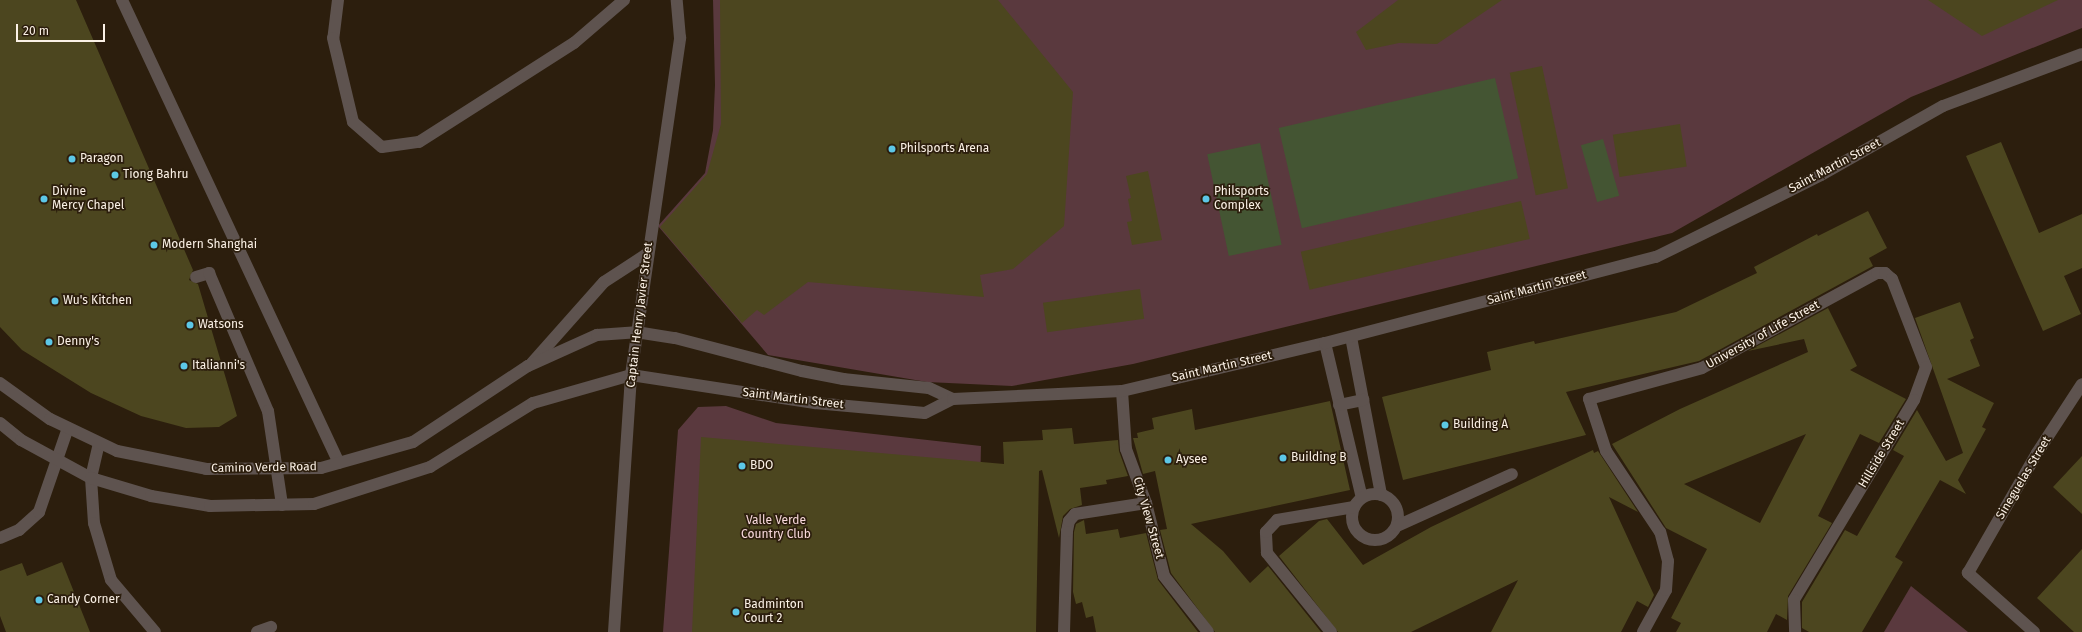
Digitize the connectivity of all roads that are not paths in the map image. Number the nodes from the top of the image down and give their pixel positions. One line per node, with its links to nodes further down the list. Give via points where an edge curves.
1 (122, 0): 24 (street)
2 (338, 0): 3 (street, via 333,38 353,122 382,147 419,142 574,43)
3 (624, 0)
4 (677, 0): 6 (street, Captain Henry Javier Street, via 680,38 664,159)
5 (2082, 54): 10 (street, Saint Martin Street, via 1943,106 1821,175 1656,257)
6 (647, 254): 9 (street, Captain Henry Javier Street); 12 (street, via 604,282)
7 (1885, 273): 41 (street, University of Life Street, via 1877,273 1702,368 1589,399 1606,451 1660,532 1668,561 1666,590); 42 (street, Hillside Street, via 1892,279 1926,368 1914,400 1794,600)
8 (196, 277): 25 (street, via 210,273 268,411)
9 (636, 332): 12 (street, Camino Verde Road, via 597,334); 13 (street, Captain Henry Javier Street); 17 (street, Saint Martin Street, via 675,338 843,379 929,388)
10 (1351, 337): 11 (street, Saint Martin Street); 18 (street)
11 (1325, 343): 16 (street, Saint Martin Street); 19 (street)
12 (528, 366): 24 (street, Camino Verde Road, via 413,442)
13 (631, 375): 17 (street, Saint Martin Street, via 815,403 925,413); 31 (street, via 533,403 430,467 314,504); 37 (street, Captain Henry Javier Street)
14 (0, 383): 21 (street, Camino Verde Road, via 50,419)
15 (2082, 384): 43 (street, Sineguelas Street, via 2037,453 1968,573)
16 (1122, 391): 17 (street, Saint Martin Street); 30 (street, City View Street, via 1126,449)
17 (953, 399)
18 (1363, 400): 19 (street); 28 (street)
19 (1339, 405): 29 (street)
20 (0, 423): 23 (street, via 21,440)
21 (68, 428): 22 (street, Camino Verde Road); 23 (street)
22 (99, 443): 25 (street, Camino Verde Road, via 117,452 206,469); 27 (street)
23 (56, 461): 27 (street); 33 (street, via 39,512 19,530)
24 (339, 463): 25 (street, Camino Verde Road, via 321,468)
25 (278, 468): 31 (street)
26 (1512, 474): 32 (street)
27 (91, 478): 31 (street, via 151,496 210,506); 35 (street, via 94,522 111,580)
28 (1380, 495): 29 (street); 32 (street, via 1392,502 1398,513)
29 (1358, 502): 32 (street, via 1352,519 1356,531 1365,539 1378,541 1389,536); 40 (street, via 1277,520 1266,532 1267,553)
30 (1146, 503): 38 (street, via 1075,514 1069,521); 39 (street, City View Street, via 1164,576)
31 (282, 505)
32 (1397, 526)
33 (0, 538)
34 (271, 627): 36 (street)
35 (155, 632)
36 (256, 632)
37 (614, 632)
38 (1064, 632)
39 (1208, 632)
40 (1331, 632)
41 (1644, 632)
42 (1795, 632)
43 (2034, 632)

